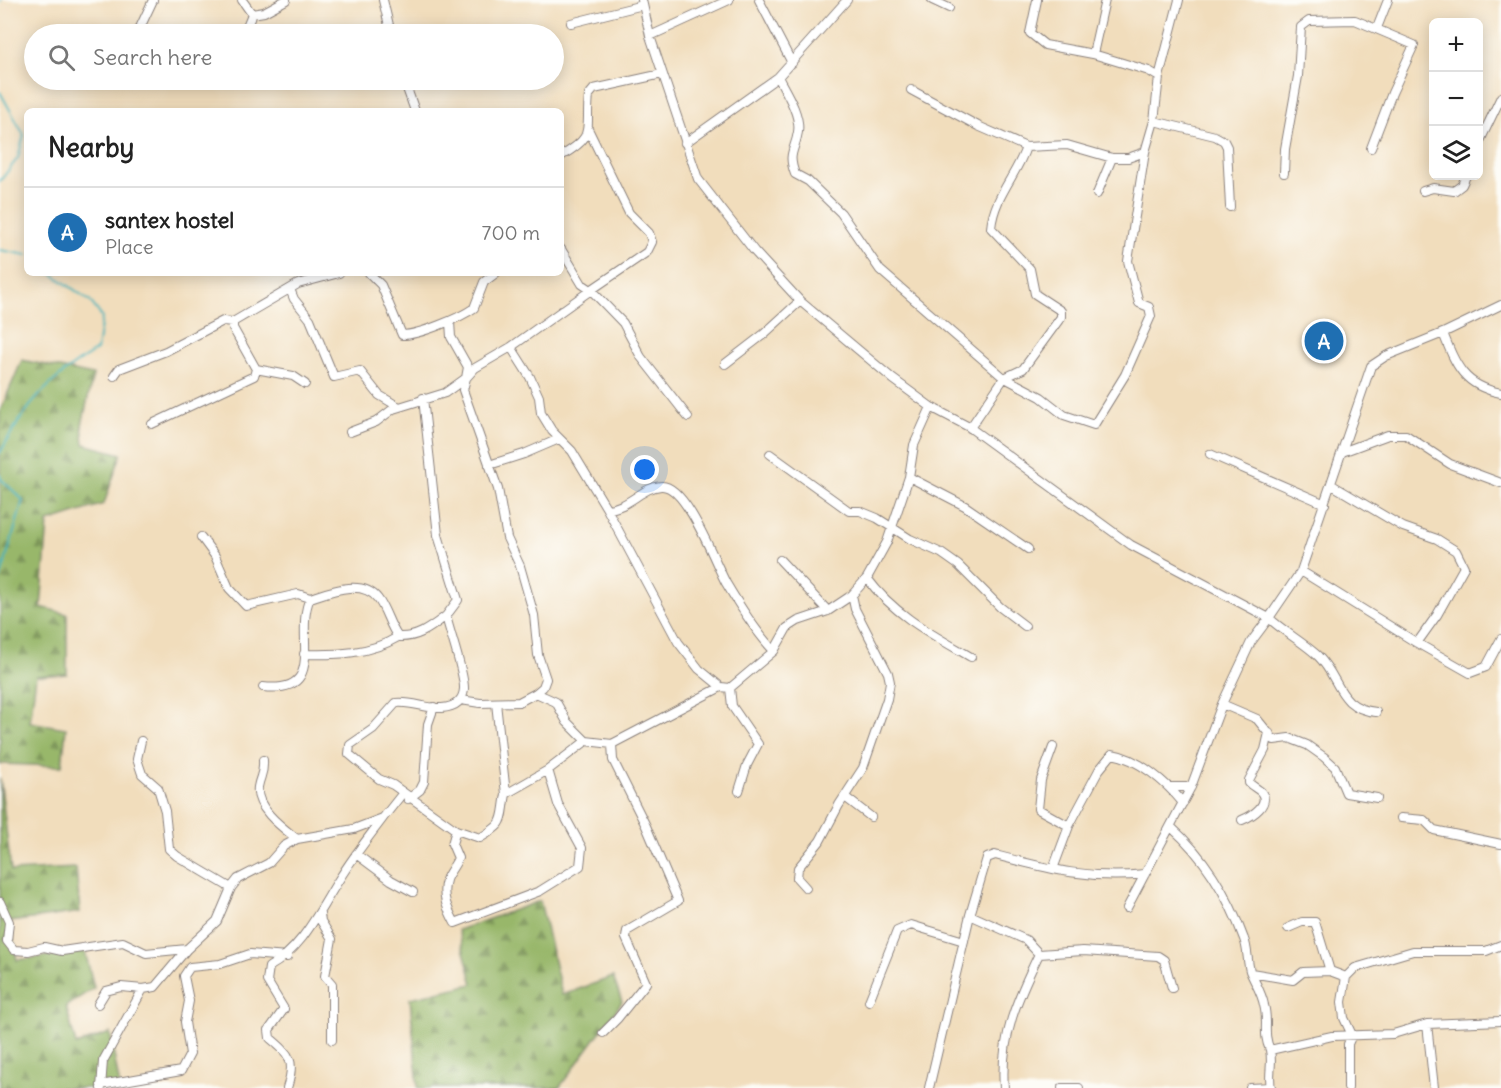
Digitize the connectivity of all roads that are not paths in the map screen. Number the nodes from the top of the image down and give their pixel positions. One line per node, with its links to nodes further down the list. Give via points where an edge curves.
1 (153, 0): 17 (street)
2 (242, 0): 15 (street)
3 (286, 0): 15 (street)
4 (383, 0): 19 (street)
5 (729, 0): 21 (street)
6 (759, 0): 23 (street)
7 (847, 0): 23 (street)
8 (932, 0): 14 (street)
9 (1037, 0): 22 (street, via 1030,33 1033,38 1044,45)
10 (1105, 0): 22 (street)
11 (1179, 0): 26 (street)
12 (1388, 0): 20 (street)
13 (643, 3): 16 (street); 21 (street)
14 (949, 8)
15 (252, 14): 18 (street)
16 (571, 23)
17 (142, 24)
18 (248, 24)
19 (389, 24)
20 (1377, 28): 36 (street, via 1414,45); 40 (street, via 1355,20 1309,21 1301,27)
21 (650, 36): 24 (street)
22 (1093, 54): 26 (street)
23 (792, 63): 25 (street)
24 (662, 74): 32 (street, via 594,89 589,95); 34 (street)
25 (778, 77): 34 (street); 61 (street, via 799,130 790,155 795,174 808,181 841,213 880,270)
26 (1159, 77): 31 (street)
27 (408, 90): 30 (street)
28 (911, 90): 35 (street)
29 (1501, 98): 33 (street)
30 (414, 108)
31 (1154, 121): 37 (street); 44 (street, via 1224,141)
32 (589, 131): 38 (street, via 580,145); 50 (street, via 629,213 649,233 652,242 647,252)
33 (1483, 137)
34 (685, 143): 51 (street, via 698,179 717,206)
35 (1026, 147): 39 (street, via 1067,146); 61 (street, via 1021,163 999,197 991,228 1030,269 1035,294 1061,311 1061,317 1023,369)
36 (1371, 148)
37 (1145, 152): 39 (street); 61 (street, via 1128,261 1140,303 1149,307 1151,316 1110,401 1094,425 1064,415 1041,397)
38 (564, 154)
39 (1112, 158): 43 (street)
40 (1284, 173)
41 (1464, 180): 42 (street, via 1454,191 1433,188)
42 (1423, 192)
43 (1097, 194)
44 (1230, 207)
45 (564, 254): 50 (street, via 582,284)
46 (330, 276): 49 (street)
47 (372, 276): 54 (street, via 381,285 402,335)
48 (492, 276): 54 (street, via 484,282 474,308)
49 (290, 289): 53 (street); 66 (street, via 310,319 334,377 360,371 379,395)
50 (591, 290): 56 (street); 67 (street, via 623,323 641,357)
51 (800, 301): 57 (street); 65 (street)
52 (1500, 309): 55 (street)
53 (233, 322): 58 (street); 59 (street, via 223,321 166,351 119,369)
54 (450, 322): 60 (street, via 451,337 468,367)
55 (1443, 333): 63 (street, via 1466,379); 72 (street, via 1371,366)
56 (511, 347): 60 (street, via 475,368); 71 (street, via 530,377 541,413)
57 (725, 364)
58 (256, 369): 62 (street, via 283,374); 68 (street, via 254,376)
59 (114, 376)
60 (466, 378): 64 (street, via 445,393); 75 (street, via 463,390)
61 (1004, 378): 69 (street)
62 (305, 384)
63 (1501, 393)
64 (423, 398): 66 (street); 90 (street, via 438,535 458,600)
65 (931, 406): 69 (street); 76 (street, via 914,445)
66 (399, 407): 70 (street)
67 (688, 417)
68 (152, 424)
69 (970, 428): 91 (street, via 1131,545)
70 (350, 432)
71 (559, 438): 75 (street); 80 (street, via 572,451)
72 (1342, 452): 77 (street, via 1388,435 1406,435 1450,464); 78 (street)
73 (770, 454): 81 (street, via 849,511 860,511)
74 (1210, 454): 79 (street)
75 (489, 465): 102 (street, via 507,537 534,615 538,655 546,679)
76 (909, 477): 81 (street); 83 (street, via 965,506)
77 (1501, 483)
78 (1332, 485): 79 (street); 95 (street, via 1402,527 1437,539 1460,555 1464,567)
79 (1325, 504): 85 (street)
80 (607, 509): 96 (street, via 620,509 662,485 670,488 694,517 727,584); 100 (street, via 678,642 699,669)
81 (892, 526): 86 (street); 92 (street, via 958,565)
82 (201, 537): 88 (street, via 215,556 229,588 246,606 298,594)
83 (1028, 549)
84 (780, 560): 89 (street)
85 (1301, 572): 91 (street); 95 (street)
86 (867, 578): 87 (street); 98 (street, via 901,615)
87 (852, 595): 89 (street); 120 (street, via 890,682 864,768)
88 (310, 598): 93 (street, via 344,587 363,589 377,598); 97 (street, via 306,606)
89 (828, 611): 96 (street, via 787,628)
90 (446, 616): 93 (street, via 425,632 410,638); 103 (street, via 465,688)
91 (1269, 618): 105 (street, via 1251,642); 107 (street, via 1317,656 1352,705 1361,711)
92 (1025, 627)
93 (398, 637): 97 (street, via 348,654)
94 (1501, 639): 95 (street, via 1486,667 1470,673)
95 (1417, 643)
96 (774, 651): 101 (street)
97 (304, 654): 99 (street, via 301,678 295,684 283,689)
98 (971, 657)
99 (263, 687)
100 (721, 687): 101 (street); 111 (street)
101 (730, 688): 117 (street, via 732,706 758,744)
102 (536, 693): 104 (street, via 519,702); 110 (street, via 556,702 567,722)
103 (461, 700): 104 (street); 106 (street, via 452,707)
104 (496, 703): 118 (street)
105 (1222, 704): 108 (street, via 1257,719); 116 (street)
106 (434, 707): 119 (street, via 428,723 424,782 420,790); 119 (street, via 396,703 373,729 350,745 349,754 359,764)
107 (1376, 712)
108 (1269, 733): 121 (street, via 1274,740 1289,738 1324,757 1335,767 1346,794); 126 (street, via 1249,780 1262,793 1261,807)
109 (141, 741): 135 (street, via 137,759 142,774 158,788 169,849)
110 (586, 741): 111 (street); 114 (street)
111 (612, 744): 157 (street, via 613,760 678,901 627,931 626,938 646,983)
112 (1053, 747): 127 (street, via 1041,780 1038,809)
113 (263, 760): 130 (street, via 259,796 274,820)
114 (548, 770): 118 (street); 129 (street, via 558,804 582,848 580,866 540,891 455,923 444,895 446,879 458,858 452,844)
115 (1170, 787): 116 (street); 122 (street); 127 (street, via 1130,760 1112,754)
116 (1191, 788): 122 (street)
117 (739, 791)
118 (506, 794): 129 (street, via 505,816 494,830 480,838)
119 (405, 796): 124 (street); 129 (street)
120 (845, 797): 123 (street); 136 (street, via 820,841 798,868 797,878)
121 (1377, 798)
122 (1183, 803): 128 (street)
123 (871, 817)
124 (383, 818): 130 (street, via 354,829); 132 (street)
125 (1401, 818): 131 (street, via 1424,820 1434,830)
126 (1242, 820)
127 (1069, 826): 133 (street)
128 (1172, 827): 134 (street); 149 (street, via 1198,852 1221,886 1245,942)
129 (456, 830)
130 (297, 839): 135 (street)
131 (1501, 844)
132 (356, 854): 137 (street); 140 (street)
133 (1053, 869): 134 (street, via 1077,875); 141 (street, via 991,856)
134 (1145, 874): 139 (street)
135 (231, 888): 145 (street, via 217,921)
136 (806, 888)
137 (413, 892)
138 (0, 902): 145 (street, via 9,922 7,941 14,951 44,947 62,951 123,942 146,953)
139 (1127, 908)
140 (320, 914): 147 (street); 159 (street, via 332,939 325,976 332,984)
141 (970, 915): 143 (street); 146 (street, via 1026,940)
142 (1288, 928): 148 (street, via 1315,921)
143 (964, 941): 153 (street, via 911,924 897,931); 164 (street)
144 (1501, 945): 150 (street, via 1486,951 1413,951 1355,968)
145 (187, 949): 152 (street, via 155,987)
146 (1040, 954): 151 (street, via 1083,951 1158,956 1164,960); 165 (street, via 1017,1000 1005,1037)
147 (287, 957): 161 (street, via 250,954 220,964 190,967 184,976 189,1001 185,1022 190,1054 181,1071); 163 (street, via 269,967 267,981 284,1009 269,1030 270,1038 289,1054 293,1071)
148 (1330, 971): 149 (street, via 1303,972 1293,980); 150 (street)
149 (1251, 973): 160 (street, via 1264,1005 1264,1036)
150 (1346, 977): 158 (street, via 1342,1002)
151 (1172, 988)
152 (143, 989): 154 (street, via 121,987 106,991); 161 (street, via 103,1061)
153 (868, 1001)
154 (98, 1004)
155 (1501, 1021): 156 (street)
156 (1427, 1024): 158 (street, via 1393,1034); 170 (street)
157 (603, 1033)
158 (1352, 1035): 160 (street, via 1310,1039); 169 (street, via 1348,1044)
159 (332, 1040)
160 (1270, 1050): 162 (street)
161 (101, 1086)
162 (1271, 1087): 168 (street)
163 (287, 1088)
164 (930, 1088)
165 (1004, 1088)
166 (1062, 1088): 167 (street)
167 (1079, 1088)
168 (1250, 1088)
169 (1348, 1088)
170 (1434, 1088)

